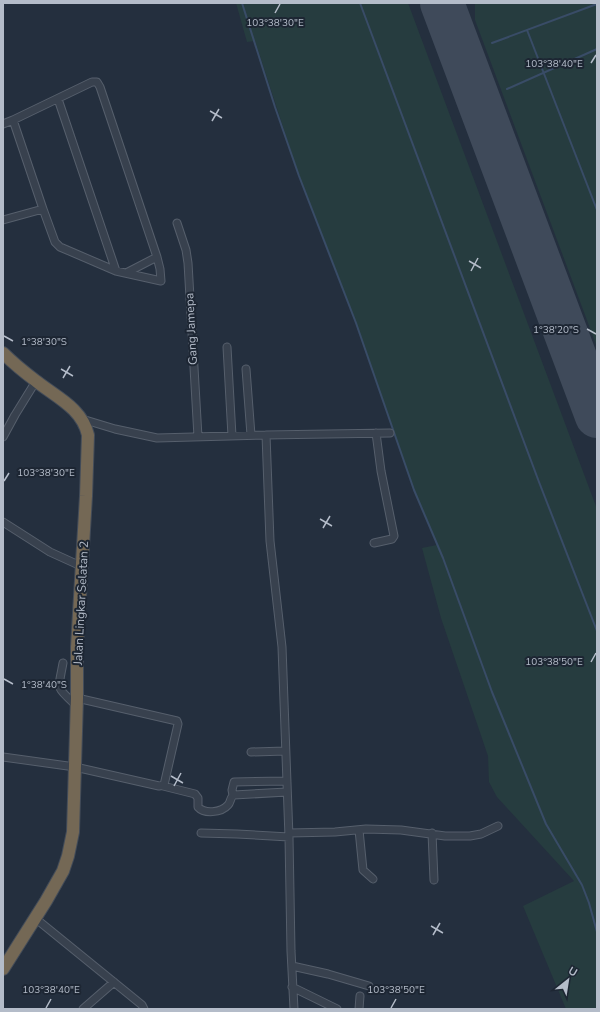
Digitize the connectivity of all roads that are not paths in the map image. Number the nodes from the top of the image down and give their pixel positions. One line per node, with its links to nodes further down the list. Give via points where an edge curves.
1 (58, 99): 2 (street); 7 (street, via 92,82 99,84); 8 (street)
2 (12, 120): 3 (street); 4 (street)
3 (3, 124)
4 (43, 209): 5 (street); 8 (street, via 55,242 60,247)
5 (3, 220)
6 (177, 223): 21 (street, Gang Jamepa, via 188,263)
7 (157, 257): 9 (street); 9 (street, via 161,280)
8 (116, 272): 9 (street)
9 (126, 273)
10 (227, 348): 19 (street)
11 (3, 353): 13 (highway, Jalan Lingkar Selatan 2)
12 (246, 369): 18 (street)
13 (36, 381): 14 (highway, Jalan Lingkar Selatan 2, via 71,406); 20 (street)
14 (82, 419): 21 (street, via 157,438); 24 (highway, Jalan Lingkar Selatan 2, via 88,435)
15 (390, 433): 17 (street)
16 (266, 434): 17 (street); 18 (street); 27 (street, via 270,541 282,647)
17 (376, 434): 23 (street, via 394,536 392,539)
18 (251, 435): 19 (street)
19 (232, 436): 21 (street)
20 (3, 437)
21 (198, 437)
22 (3, 522): 24 (street, via 50,552)
23 (374, 543)
24 (82, 568): 26 (highway, Jalan Lingkar Selatan 2, via 77,647)
25 (63, 663): 26 (street, via 59,687 61,692)
26 (77, 702): 30 (highway, Jalan Lingkar Selatan 2); 32 (street, via 177,721 166,783)
27 (285, 751): 28 (street); 31 (street)
28 (251, 752)
29 (3, 757): 30 (street)
30 (75, 767): 32 (street); 42 (highway, Jalan Lingkar Selatan 2, via 73,832 68,856 63,871)
31 (286, 780): 33 (street); 34 (street, via 234,782)
32 (163, 786): 34 (street, via 195,794 198,806 204,811 223,809)
33 (287, 792): 34 (street); 39 (street)
34 (233, 795)
35 (498, 826): 38 (street, via 470,836)
36 (359, 830): 38 (street); 39 (street); 40 (street, via 363,870)
37 (201, 833): 39 (street)
38 (432, 833): 41 (street)
39 (289, 835): 43 (street)
40 (373, 880)
41 (434, 880)
42 (35, 918): 44 (highway, Jalan Lingkar Selatan 2); 45 (street)
43 (292, 966): 46 (street); 47 (street)
44 (3, 968)
45 (114, 982): 49 (street); 50 (street)
46 (369, 986)
47 (292, 988): 51 (street); 52 (street)
48 (360, 996): 53 (street)
49 (83, 1009)
50 (144, 1009)
51 (294, 1009)
52 (337, 1009)
53 (359, 1009)

